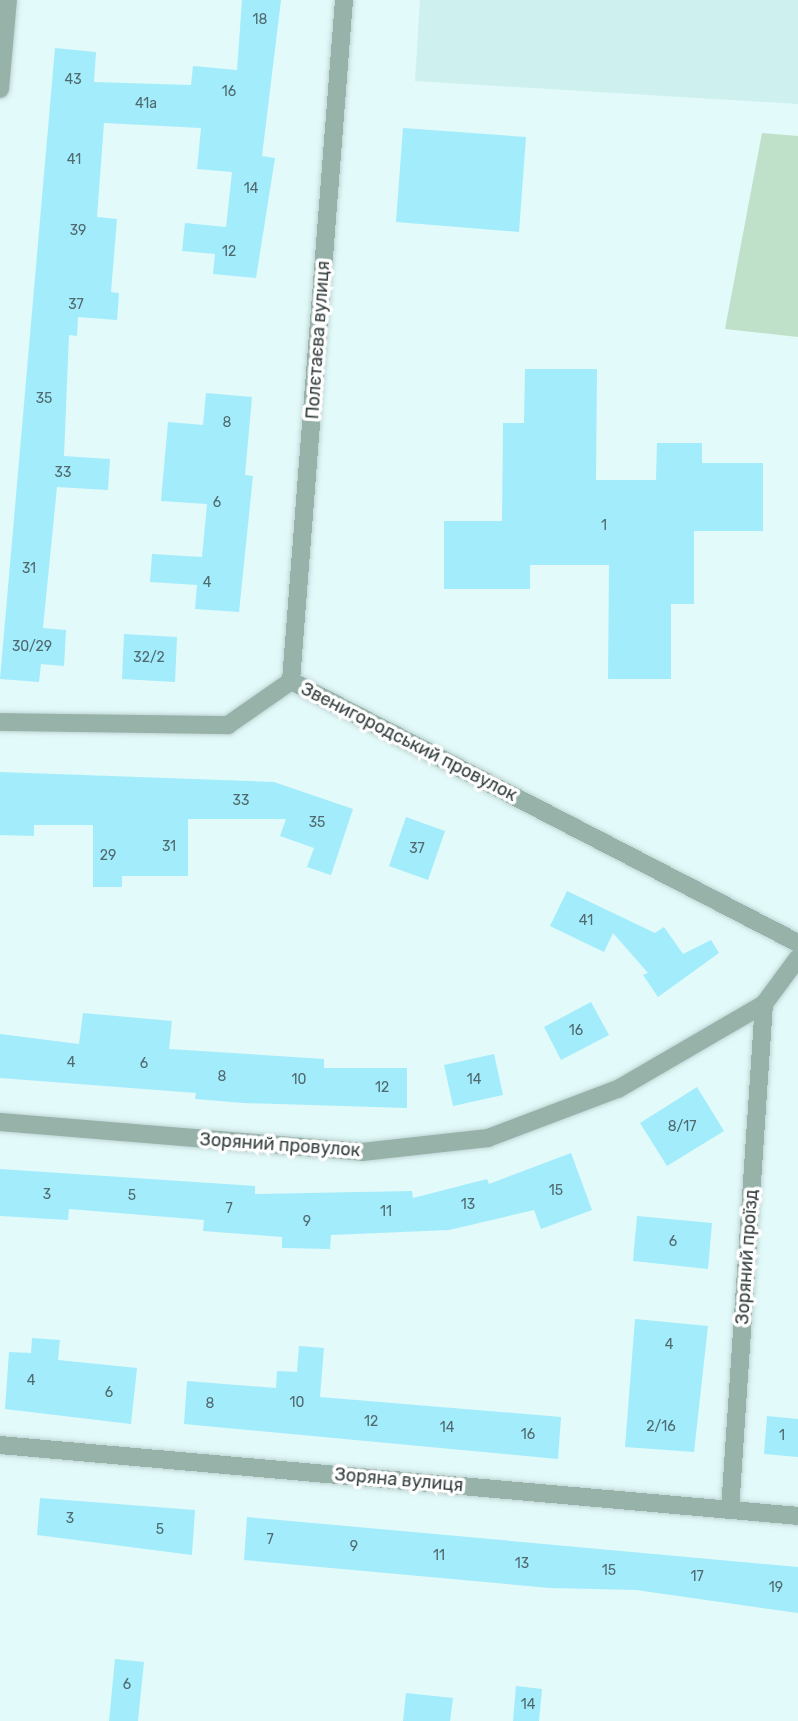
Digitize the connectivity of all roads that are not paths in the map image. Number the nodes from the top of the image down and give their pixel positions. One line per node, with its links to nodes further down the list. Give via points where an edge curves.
1 (8, 0): 3 (street)
2 (344, 0): 4 (street, Полєтаєва вулиця)
3 (0, 89)
4 (292, 681): 5 (street, Звенигородський провулок, via 228,726); 6 (street, Звенигородський провулок)
5 (0, 722)
6 (798, 943)
7 (798, 958): 8 (street, Зоряний провулок)
8 (764, 1004): 9 (street, Зоряний провулок, via 618,1090 488,1138 362,1152); 11 (street, Зоряний проїзд)
9 (0, 1122)
10 (0, 1445): 11 (street, Зоряна вулиця)
11 (730, 1510): 12 (street, Зоряна вулиця)
12 (798, 1516)

